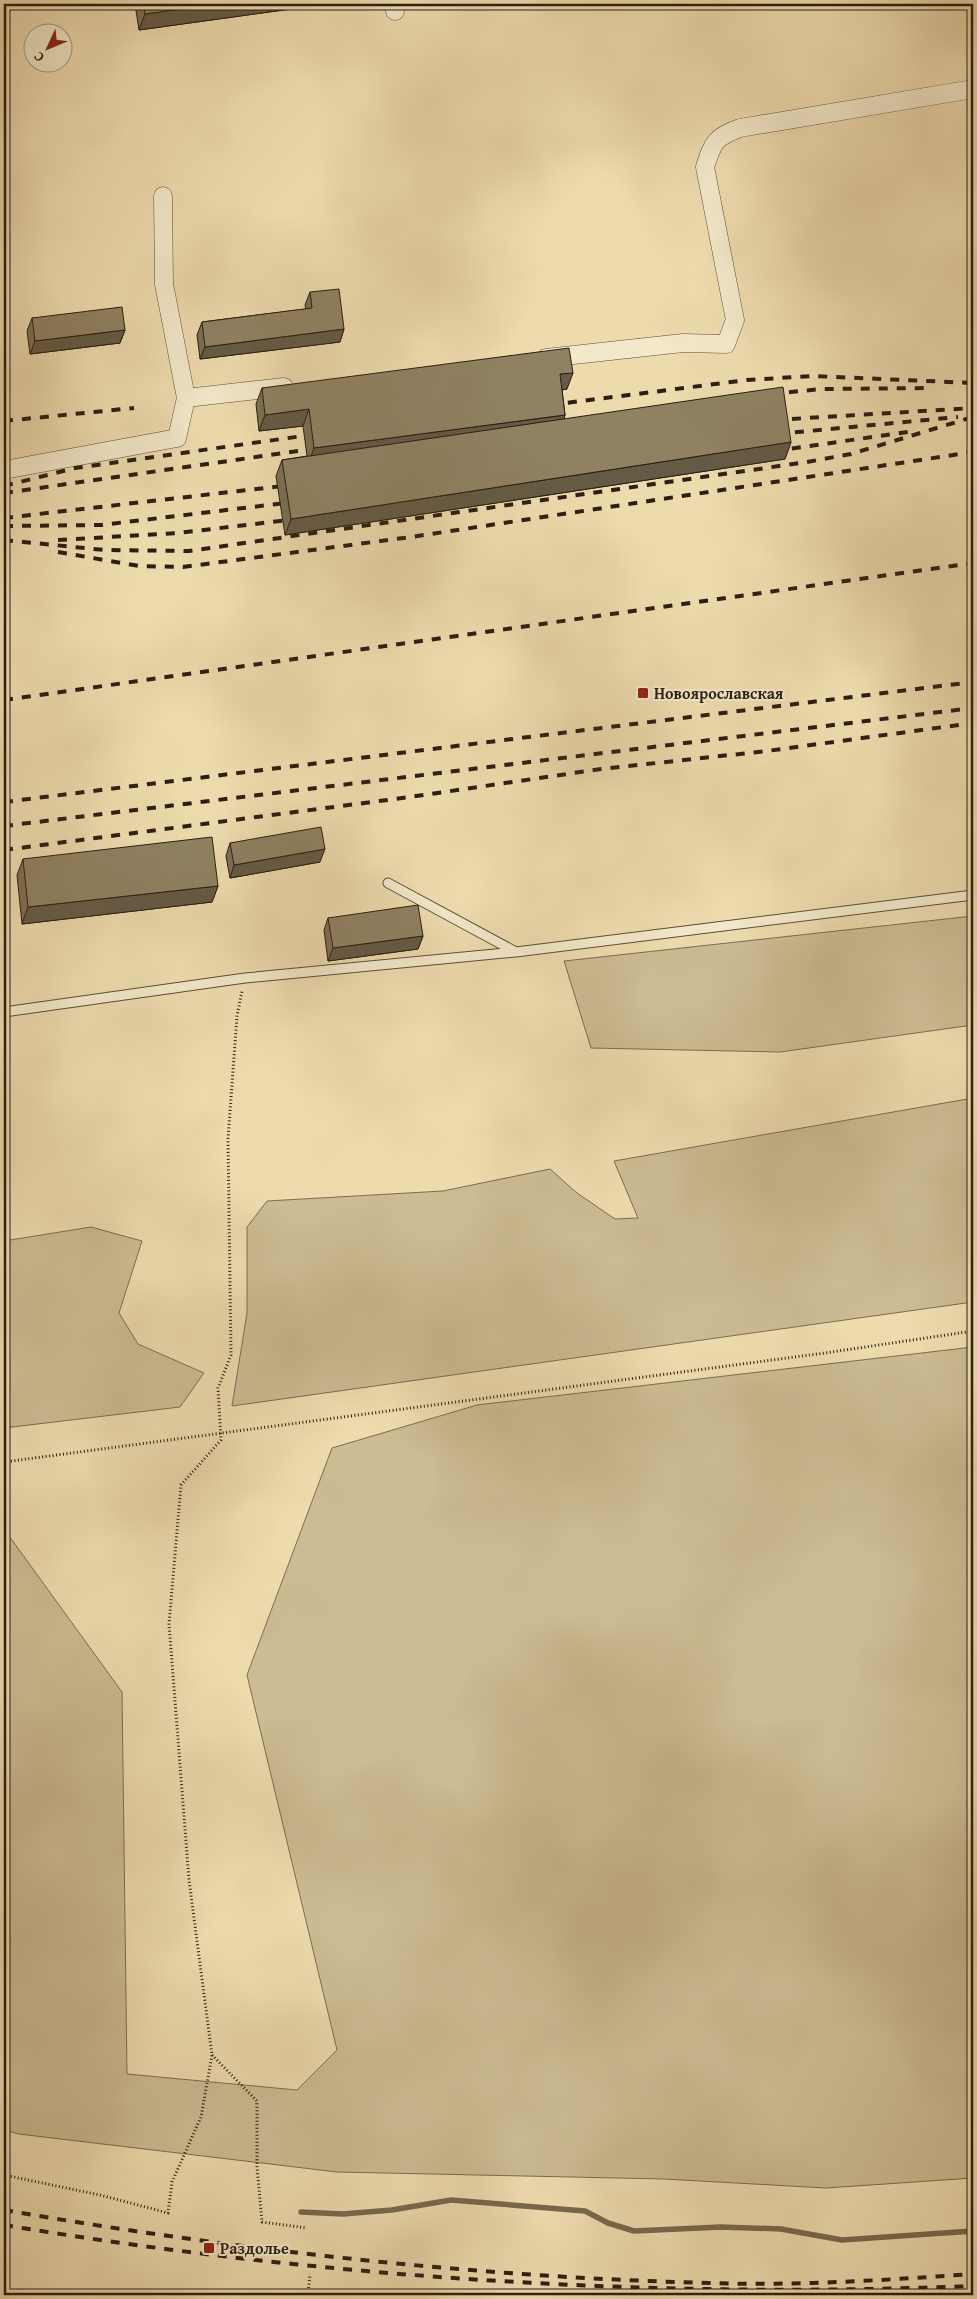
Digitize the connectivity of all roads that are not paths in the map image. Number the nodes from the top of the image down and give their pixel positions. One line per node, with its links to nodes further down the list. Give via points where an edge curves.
1 (973, 89): 3 (street, via 740,128 721,135 711,148 705,167 734,320 726,344 683,343)
2 (163, 196): 5 (street, via 164,284)
3 (527, 360)
4 (303, 385): 5 (street)
5 (186, 398): 6 (street, via 177,438)
6 (4, 470)
7 (388, 883): 9 (lane)
8 (973, 895): 9 (lane)
9 (516, 952): 10 (lane, via 245,978)
10 (4, 1012)

